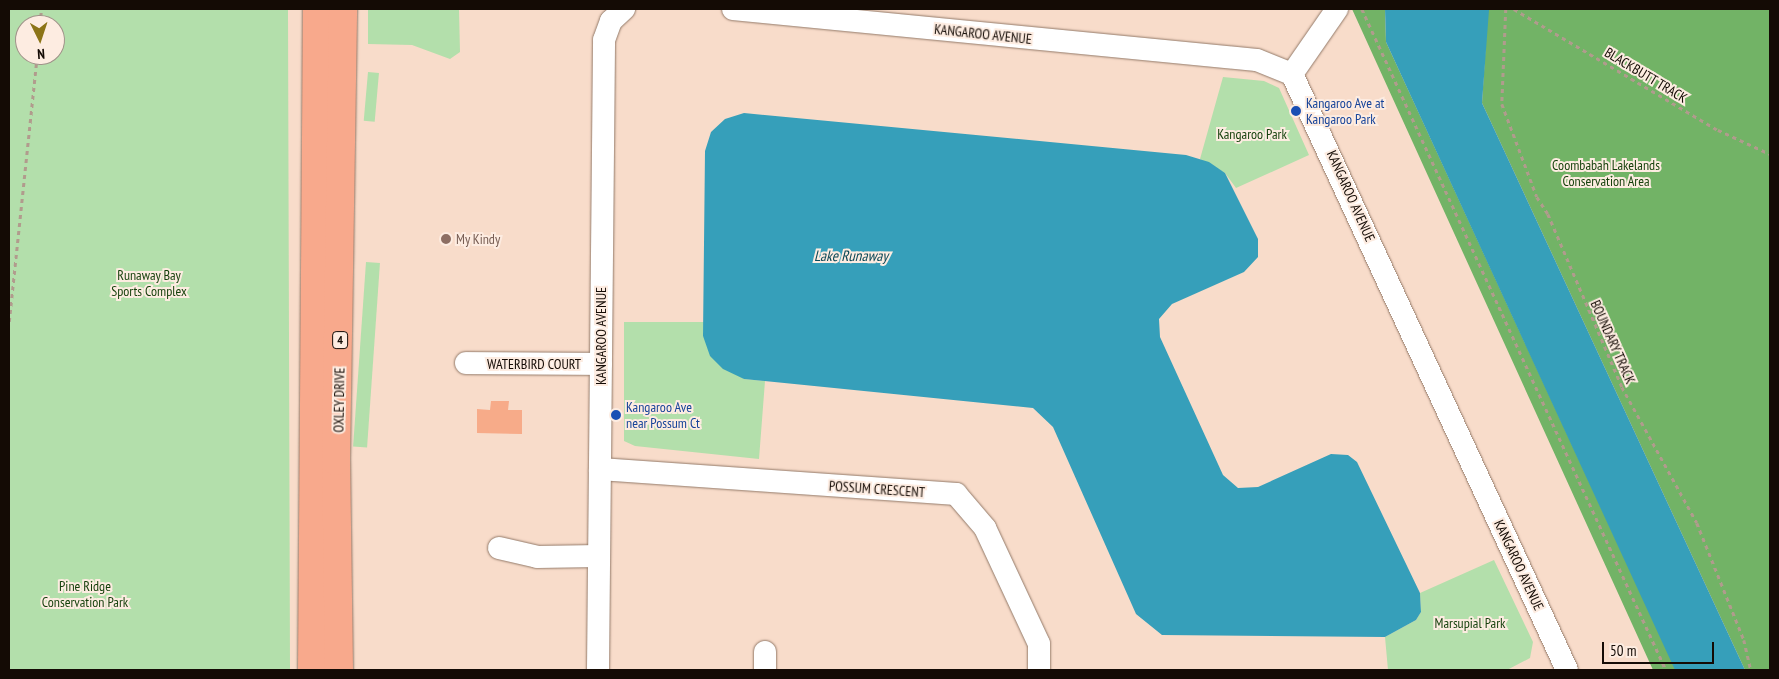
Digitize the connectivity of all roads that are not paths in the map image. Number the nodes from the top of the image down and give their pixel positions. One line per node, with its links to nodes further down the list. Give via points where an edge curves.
1 (307, 9): 7 (street)
2 (317, 9): 7 (main road, OXLEY DRIVE / 4)
3 (343, 9): 16 (main road, OXLEY DRIVE / 4, via 336,461)
4 (624, 9): 10 (street, KANGAROO AVENUE, via 611,21 604,40)
5 (733, 9): 8 (street, KANGAROO AVENUE, via 1257,60)
6 (1337, 9): 8 (street)
7 (317, 48): 15 (main road, OXLEY DRIVE / 4)
8 (1292, 74): 14 (street, KANGAROO AVENUE)
9 (466, 363): 10 (street, WATERBIRD COURT)
10 (601, 364): 11 (street, KANGAROO AVENUE)
11 (600, 469): 13 (street, KANGAROO AVENUE); 18 (street, POSSUM CRESCENT, via 956,494 985,528 994,546 1039,644)
12 (499, 548): 13 (street, via 537,557)
13 (599, 556): 17 (street, KANGAROO AVENUE)
14 (1563, 669)
15 (312, 670)
16 (339, 670)
17 (598, 670)
18 (1039, 670)

